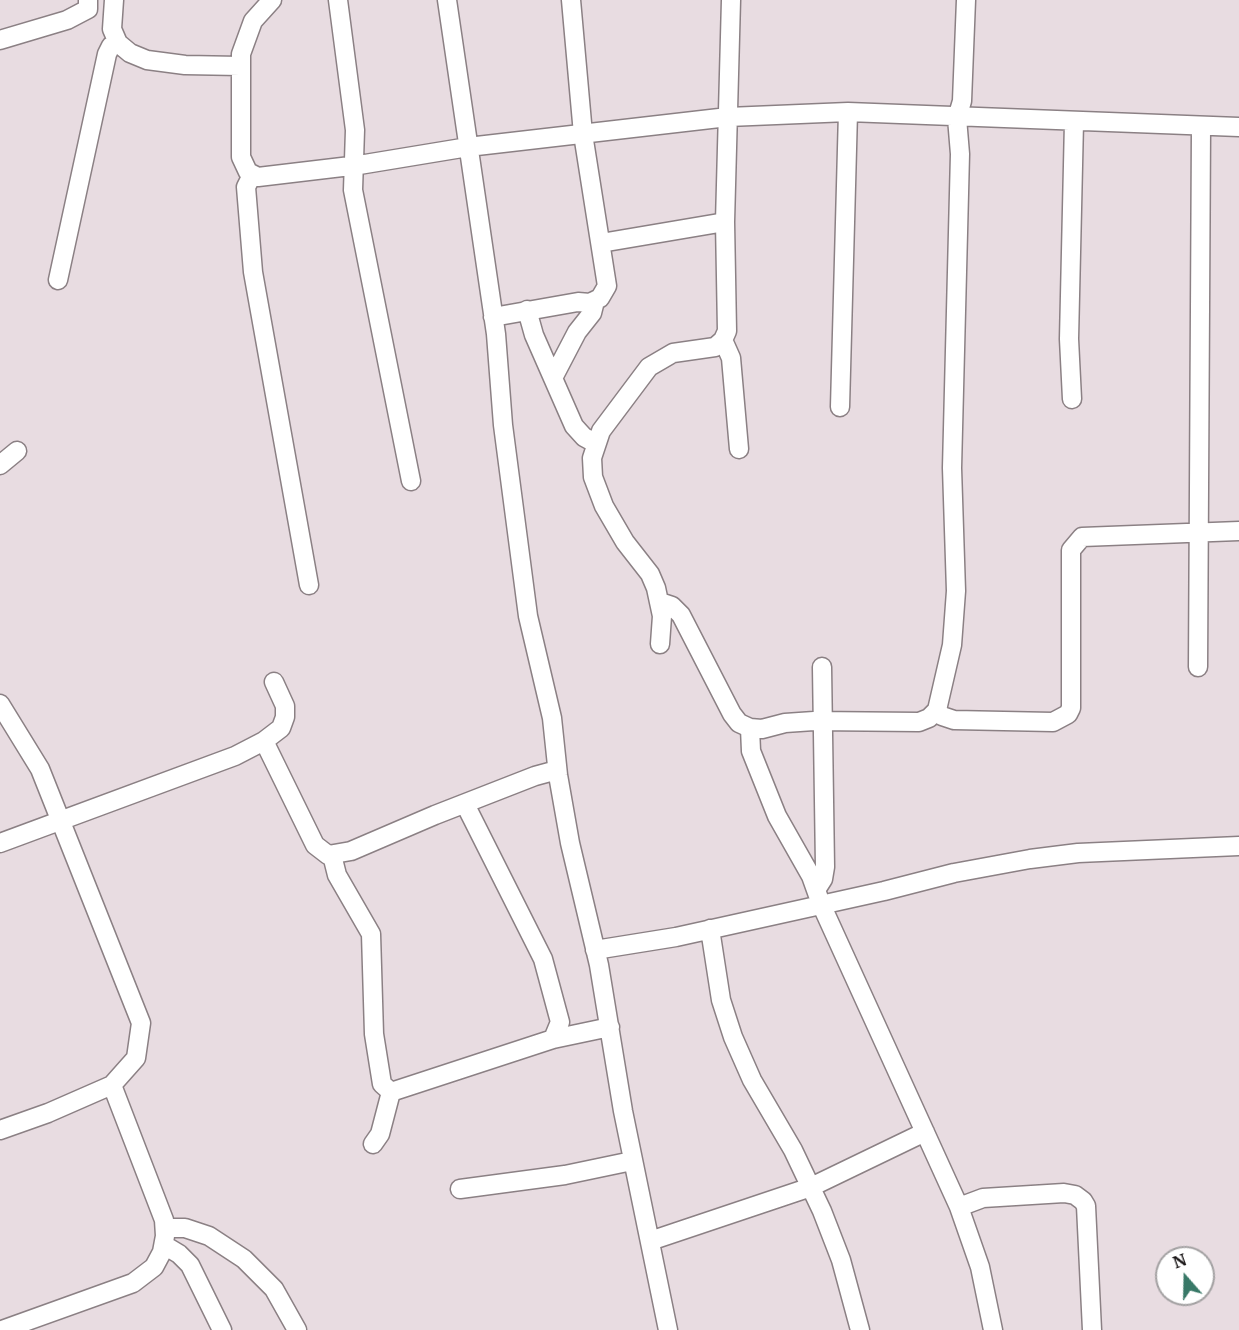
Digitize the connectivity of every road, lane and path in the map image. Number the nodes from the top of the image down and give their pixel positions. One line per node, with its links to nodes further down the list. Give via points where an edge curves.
1 (88, 0): 9 (street, via 88,9 67,20)
2 (114, 0): 10 (street, via 112,29)
3 (273, 0): 11 (street, via 261,10 247,33)
4 (338, 0): 20 (street, via 355,130)
5 (447, 0): 19 (street)
6 (571, 0): 18 (street)
7 (731, 0): 13 (street)
8 (966, 0): 14 (street, via 962,101)
9 (0, 40)
10 (118, 42): 11 (street, via 130,53 155,62); 24 (street, via 107,54)
11 (240, 66): 21 (street, via 241,157)
12 (848, 112): 13 (street); 14 (street); 31 (street)
13 (728, 117): 18 (street); 22 (street)
14 (957, 118): 15 (street); 46 (street, via 960,165 952,468 956,591 952,645)
15 (1074, 122): 17 (street); 30 (street, via 1069,339)
16 (1239, 127): 17 (street)
17 (1201, 128): 38 (street)
18 (583, 134): 19 (street); 23 (street)
19 (468, 147): 20 (street); 27 (street)
20 (352, 165): 21 (street, via 264,177); 36 (street, via 359,225)
21 (252, 175): 39 (street, via 246,187 253,272)
22 (725, 222): 23 (street); 28 (street, via 727,331)
23 (602, 243): 25 (street, via 607,286)
24 (58, 280)
25 (595, 301): 26 (street); 29 (street, via 592,313)
26 (527, 310): 27 (street); 29 (street)
27 (493, 317): 50 (street, via 523,587 552,718)
28 (723, 340): 32 (street, via 710,349 673,353 649,367); 33 (street, via 731,358)
29 (553, 378): 32 (street, via 574,426)
30 (1072, 399)
31 (840, 407)
32 (595, 443): 40 (street, via 591,467 595,487 614,525 650,574)
33 (739, 449)
34 (17, 451): 35 (street)
35 (0, 465)
36 (411, 481)
37 (1239, 531): 38 (street)
38 (1198, 532): 43 (street); 46 (street, via 1087,536 1074,543 1071,708 1063,718 1053,722 954,720)
39 (309, 585)
40 (660, 602): 41 (street); 48 (street, via 681,615 732,714)
41 (660, 644)
42 (822, 666): 47 (street)
43 (1198, 667)
44 (274, 682): 49 (street, via 285,706 285,717 281,728)
45 (0, 704): 52 (street, via 40,769)
46 (937, 710): 47 (street, via 919,722)
47 (822, 722): 48 (street); 56 (street, via 825,873)
48 (750, 728): 56 (street, via 750,751 777,816)
49 (262, 742): 52 (street); 55 (street, via 315,845)
50 (557, 771): 51 (street); 58 (street)
51 (465, 804): 55 (street, via 351,851); 60 (street, via 537,943 549,975)
52 (63, 821): 53 (street); 61 (street, via 141,1023 136,1058)
53 (0, 843)
54 (1239, 846): 56 (street, via 1078,853)
55 (332, 855): 62 (street, via 337,875 370,934 374,1034 381,1084)
56 (819, 897): 57 (street); 64 (street)
57 (710, 929): 58 (street); 67 (street, via 721,1000 733,1037)
58 (595, 950): 59 (street)
59 (610, 1027): 60 (street); 66 (street)
60 (556, 1030): 62 (street)
61 (112, 1084): 63 (street); 70 (street)
62 (391, 1092): 65 (street, via 380,1134)
63 (0, 1130)
64 (925, 1132): 67 (street); 69 (street)
65 (373, 1144)
66 (632, 1161): 68 (street, via 565,1175); 71 (street)
67 (811, 1187): 71 (street); 76 (street, via 841,1260)
68 (460, 1189)
69 (959, 1206): 77 (street, via 983,1275); 78 (street, via 983,1198 1064,1193 1083,1201)
70 (165, 1236): 72 (street, via 154,1267 141,1279); 73 (street, via 190,1265); 74 (street, via 185,1228 209,1236 244,1259 274,1289)
71 (650, 1241): 75 (street)
72 (2, 1330)
73 (222, 1330)
74 (297, 1330)
75 (668, 1330)
76 (860, 1330)
77 (993, 1330)
78 (1092, 1330)

